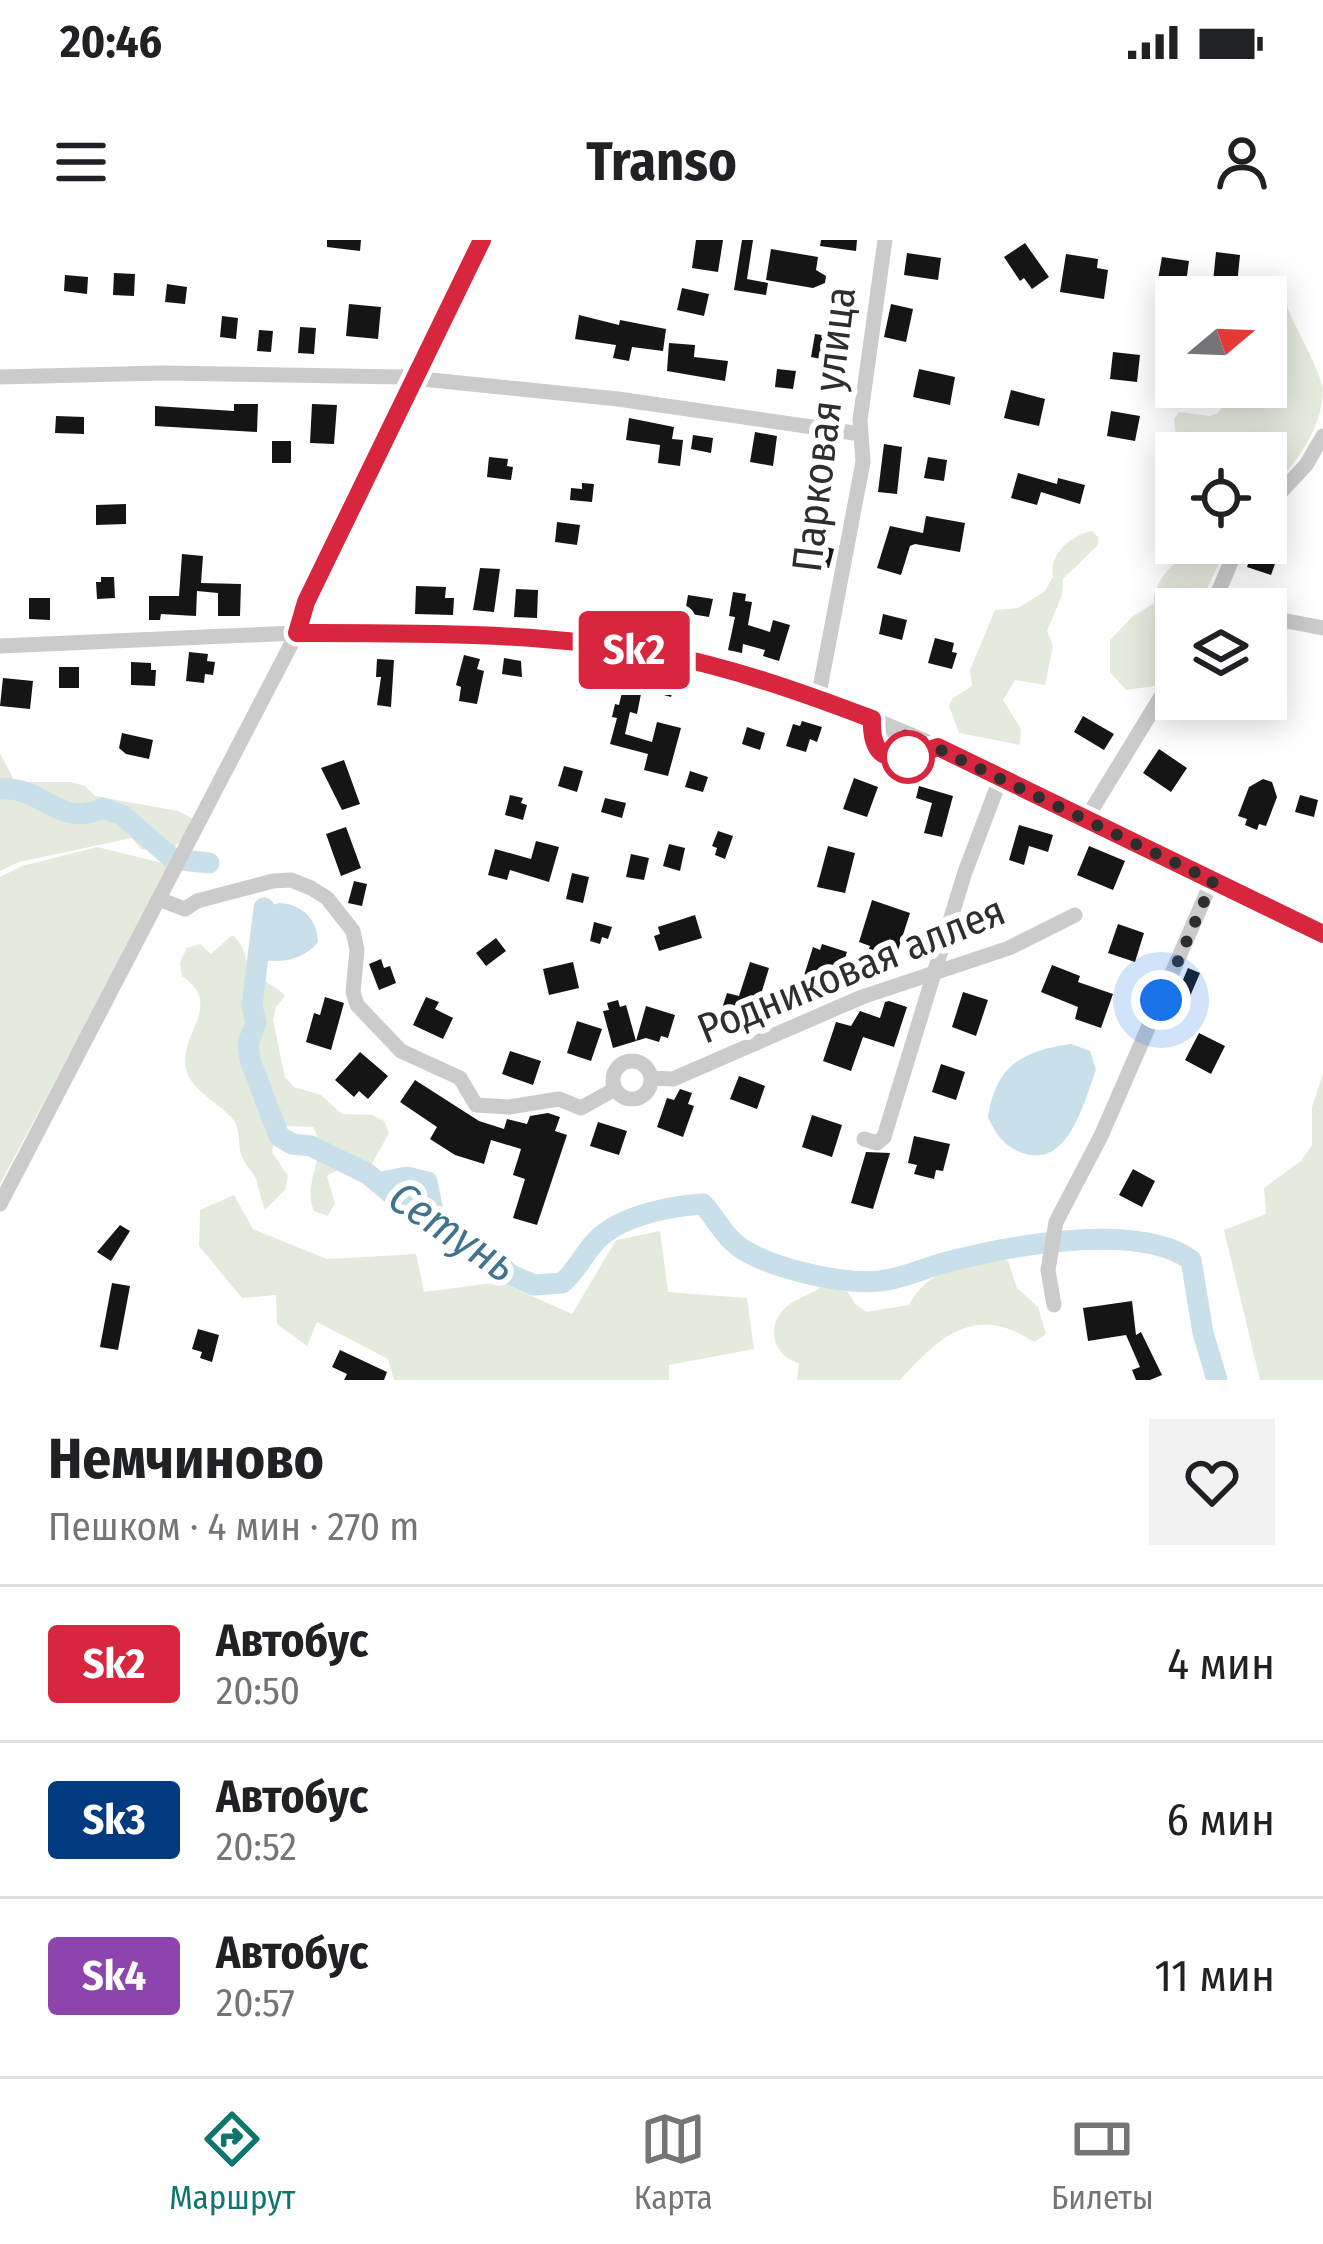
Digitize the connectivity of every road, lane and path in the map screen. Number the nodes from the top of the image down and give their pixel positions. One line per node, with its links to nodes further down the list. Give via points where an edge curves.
1 (482, 240): 4 (street)
2 (885, 240): 5 (street, Парковая улица)
3 (0, 377): 4 (street)
4 (414, 380): 5 (street); 10 (street)
5 (861, 434): 12 (street, Парковая улица, via 863,462)
6 (1323, 436): 7 (street)
7 (1287, 485)
8 (1287, 621): 9 (street)
9 (1323, 628)
10 (297, 633): 11 (street); 12 (street, via 602,646 710,666); 17 (street)
11 (0, 646)
12 (818, 699): 14 (street)
13 (1155, 706): 15 (street)
14 (1001, 777): 15 (street); 20 (street)
15 (1086, 819): 16 (street)
16 (1213, 881): 19 (street); 25 (street, via 1056,1222 1048,1270)
17 (160, 900): 22 (street, Родниковая аллея, via 185,909 273,881 311,888 352,931 357,1005 401,1051 460,1078 476,1105 559,1099 581,1108); 24 (street)
18 (1075, 915): 20 (street, Родниковая аллея)
19 (1323, 934)
20 (933, 975): 21 (street, Родниковая аллея, via 673,1079); 23 (street, via 884,1137)
21 (652, 1078): 22 (street, Родниковая аллея, via 634,1099); 22 (street, Родниковая аллея, via 631,1060 614,1074)
22 (615, 1089)
23 (864, 1139)
24 (0, 1204)
25 (1054, 1305)

